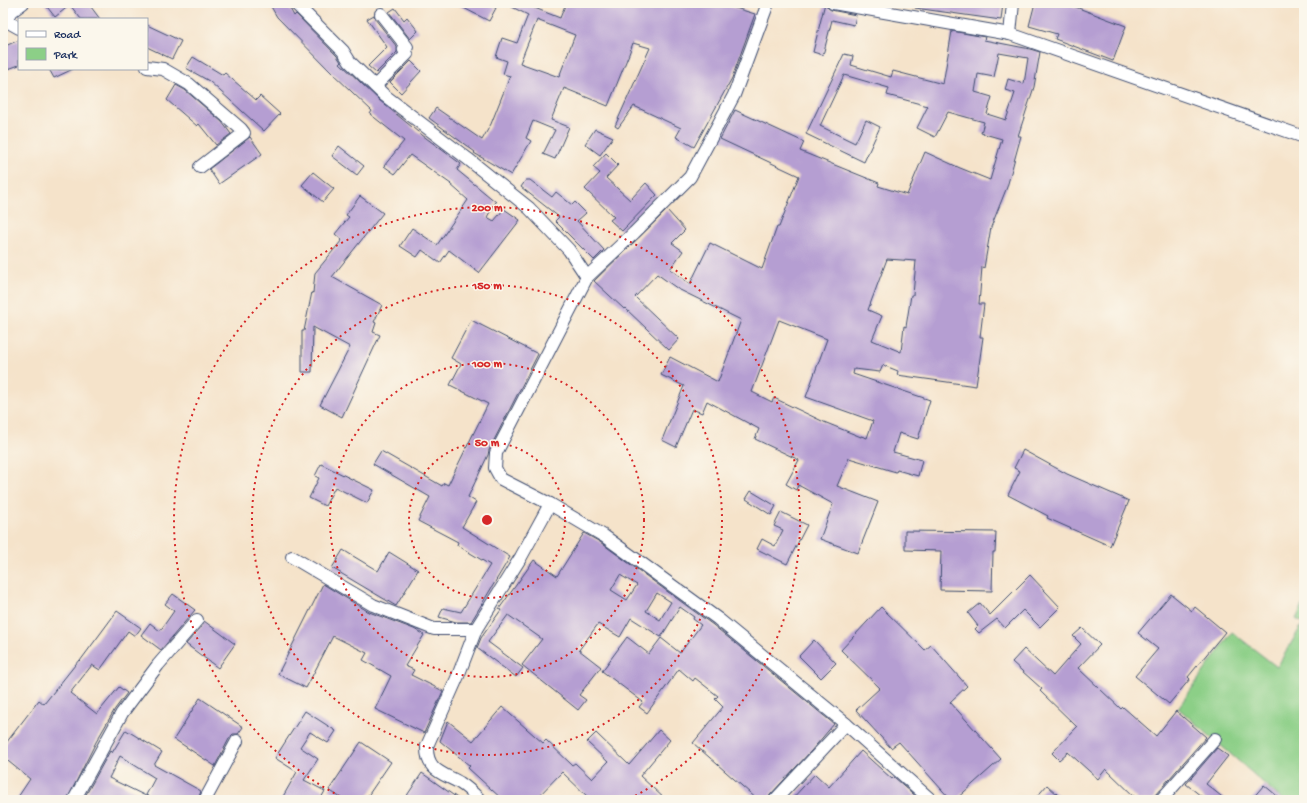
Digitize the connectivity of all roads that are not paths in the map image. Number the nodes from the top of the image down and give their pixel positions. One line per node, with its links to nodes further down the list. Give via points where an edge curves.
1 (23, 3): 7 (street)
2 (295, 3): 11 (street)
3 (768, 3): 14 (street, via 734,95 690,178)
4 (833, 3): 9 (street)
5 (1013, 3): 9 (street)
6 (381, 14): 11 (street, via 407,47 404,50 407,54)
7 (3, 19): 8 (street)
8 (18, 27)
9 (1010, 34): 12 (street)
10 (148, 67): 13 (street, via 163,69 189,84 244,133)
11 (374, 86): 14 (street, via 529,208 569,250)
12 (1303, 135)
13 (200, 167)
14 (587, 277): 15 (street, via 496,454 495,468 501,479)
15 (550, 504): 18 (street, via 521,557); 19 (street, via 604,536 718,619)
16 (292, 557): 18 (street, via 373,605 434,630)
17 (197, 620): 22 (street, via 158,665 122,713)
18 (476, 629): 24 (street, via 427,746 427,754 434,769 462,784)
19 (846, 724): 25 (street); 26 (street)
20 (1215, 739): 27 (street)
21 (237, 741): 23 (street)
22 (74, 800)
23 (205, 800)
24 (480, 800)
25 (775, 800)
26 (931, 800)
27 (1161, 800)

